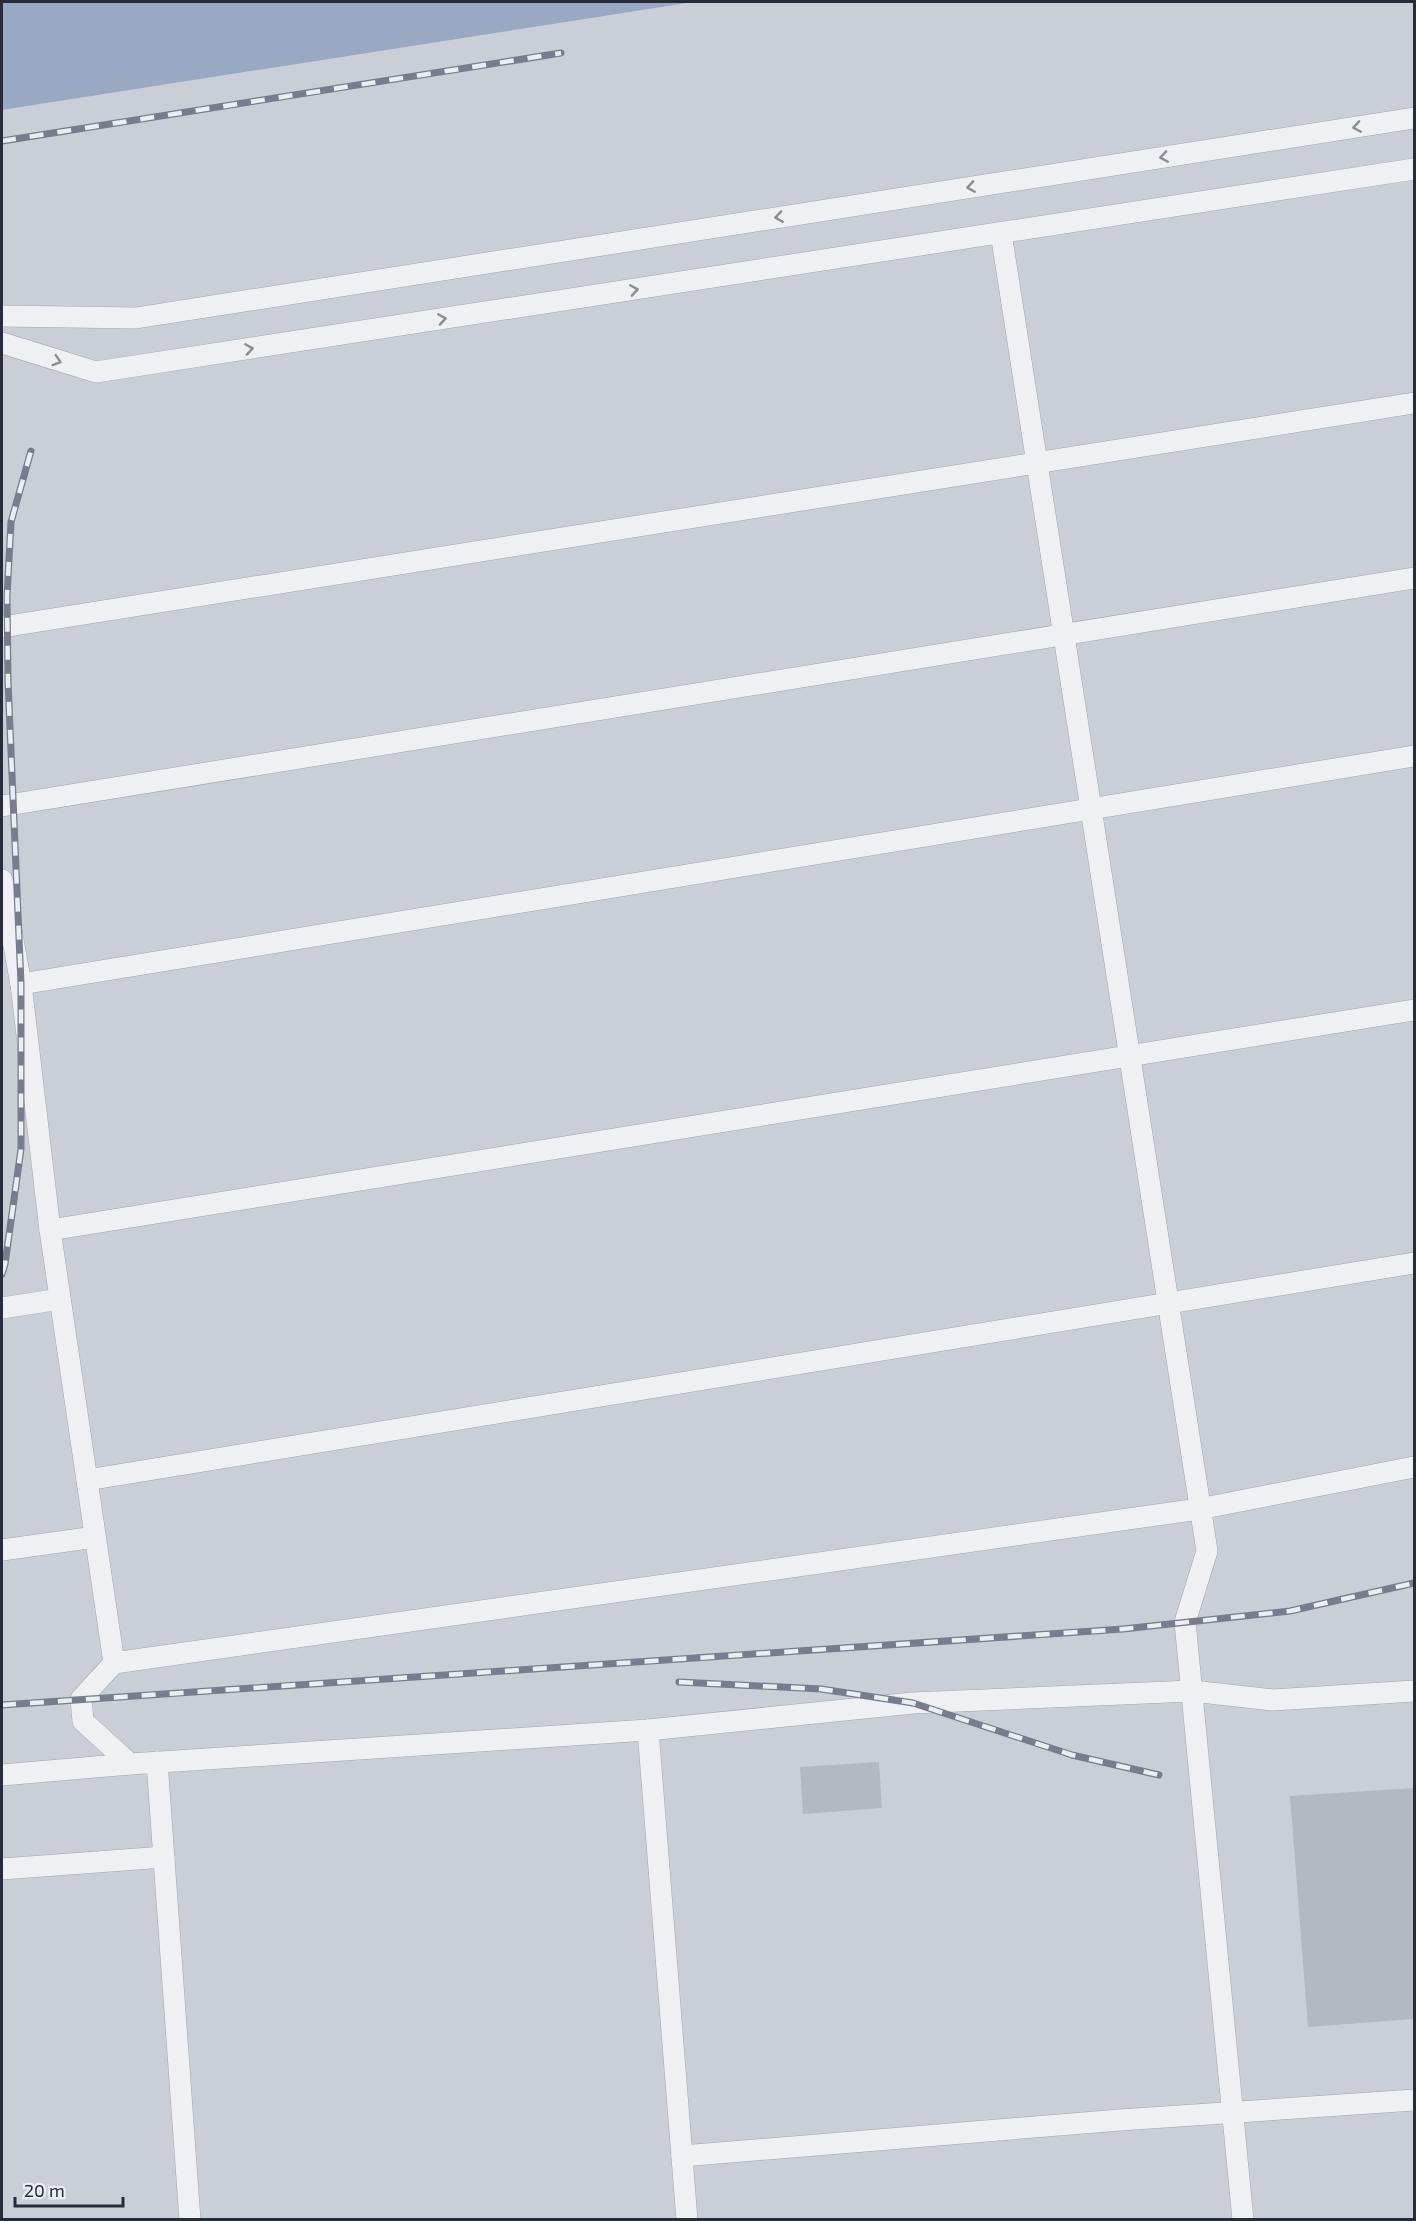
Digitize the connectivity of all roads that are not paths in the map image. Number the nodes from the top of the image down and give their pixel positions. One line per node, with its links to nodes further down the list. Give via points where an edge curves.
1 (1414, 118): 4 (lane, one-way to 4, via 136,318)
2 (1414, 169): 3 (lane)
3 (1001, 233): 5 (lane, one-way to 3, via 96,372); 7 (lane)
4 (2, 316)
5 (2, 344)
6 (1414, 403): 7 (lane)
7 (1037, 464): 9 (lane); 10 (lane)
8 (1414, 578): 10 (lane)
9 (2, 627)
10 (1063, 634): 12 (lane); 13 (lane)
11 (1414, 756): 13 (lane)
12 (2, 806)
13 (1090, 808): 15 (lane); 17 (lane)
14 (2, 880): 15 (lane)
15 (21, 984): 18 (lane)
16 (1414, 1010): 17 (lane)
17 (1129, 1057): 18 (lane); 21 (lane)
18 (50, 1230): 20 (lane)
19 (1414, 1263): 21 (lane)
20 (60, 1299): 22 (lane); 24 (lane)
21 (1167, 1305): 24 (lane); 25 (lane)
22 (2, 1308)
23 (1414, 1467): 25 (lane)
24 (87, 1480): 26 (lane)
25 (1199, 1509): 28 (lane); 29 (lane, via 1207,1551 1185,1622)
26 (95, 1537): 27 (lane); 28 (lane)
27 (2, 1550)
28 (114, 1663): 33 (lane, via 81,1699 83,1721)
29 (1192, 1691): 30 (lane, via 1273,1700); 31 (lane, via 913,1703); 38 (lane)
30 (1414, 1691)
31 (648, 1730): 32 (lane); 39 (lane)
32 (157, 1762): 33 (lane); 35 (lane)
33 (130, 1764): 34 (lane)
34 (2, 1775)
35 (164, 1857): 36 (lane); 40 (lane)
36 (2, 1869)
37 (1414, 2100): 38 (lane)
38 (1233, 2113): 39 (lane); 42 (lane)
39 (682, 2156): 41 (lane)
40 (190, 2220)
41 (687, 2220)
42 (1243, 2220)

